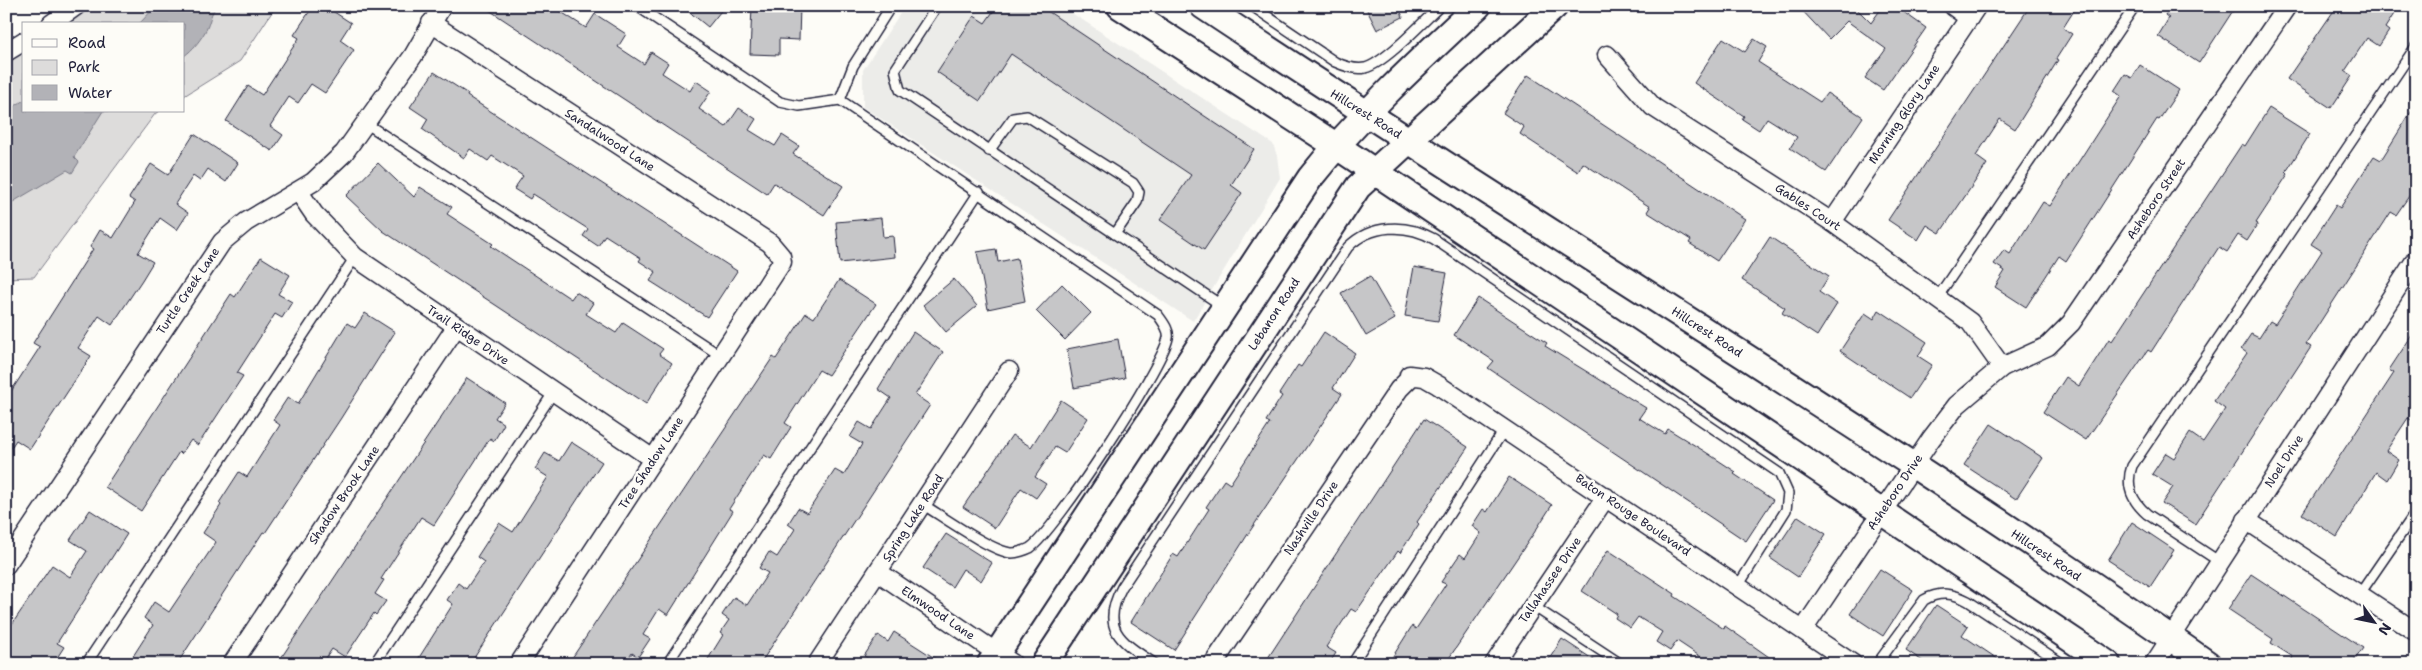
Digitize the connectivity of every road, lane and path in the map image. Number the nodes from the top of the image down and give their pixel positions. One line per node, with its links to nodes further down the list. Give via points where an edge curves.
1 (76, 6): 16 (street)
2 (442, 6): 17 (street, Turtle Creek Lane)
3 (637, 6): 22 (lane, via 780,102 799,106)
4 (891, 6): 22 (lane, via 853,66)
5 (937, 6): 27 (lane, via 895,70 898,85 904,94)
6 (1120, 6): 26 (main road)
7 (1203, 6): 23 (main road, Hillcrest Road)
8 (1252, 6): 9 (lane, via 1336,62 1347,67 1366,68 1385,57)
9 (1440, 6)
10 (1478, 6): 23 (main road)
11 (1555, 6): 25 (main road, Lebanon Road)
12 (1953, 6): 15 (street)
13 (2135, 6): 36 (lane)
14 (2286, 6): 40 (street, Asheboro Street, via 2071,323 2048,346)
15 (1973, 12): 31 (street, Morning Glory Lane)
16 (54, 22)
17 (431, 24): 24 (street, Turtle Creek Lane); 35 (street, Sandalwood Lane, via 770,244)
18 (22, 42): 20 (street)
19 (2416, 46): 52 (lane, via 2132,466 2130,491 2137,505)
20 (6, 52)
21 (1607, 55): 31 (street, Gables Court, via 1653,107)
22 (840, 100): 30 (lane)
23 (1364, 114): 25 (main road, Hillcrest Road); 26 (main road)
24 (367, 124): 29 (street, Turtle Creek Lane, via 330,168); 39 (lane)
25 (1410, 140): 28 (main road, Lebanon Road); 46 (main road, Hillcrest Road)
26 (1335, 145): 28 (main road); 37 (main road)
27 (990, 151): 32 (lane); 32 (lane, via 1013,118 1028,116 1133,183 1139,192 1137,202)
28 (1373, 172): 50 (main road); 68 (main road, Lebanon Road, via 1352,196)
29 (299, 192): 33 (street, Trail Ridge Drive, via 314,214); 53 (street, Turtle Creek Lane, via 257,215 222,242)
30 (979, 192): 48 (lane, via 1158,315 1169,337 1157,366 1062,514 1030,548 1014,554 999,550); 66 (lane)
31 (1832, 222): 36 (street, Gables Court)
32 (1115, 234): 37 (lane)
33 (355, 257): 38 (street, Trail Ridge Drive); 62 (lane)
34 (2416, 259): 51 (street, Noel Drive)
35 (782, 262): 39 (street, Tree Shadow Lane)
36 (1937, 298): 40 (street, Gables Court, via 1970,322)
37 (1225, 307): 61 (main road)
38 (456, 327): 43 (street, Trail Ridge Drive); 63 (street, Shadow Brook Lane)
39 (721, 356): 45 (street, Tree Shadow Lane)
40 (2002, 367): 46 (street, Asheboro Drive, via 1957,405)
41 (1008, 371): 48 (street, Spring Lake Road)
42 (1409, 375): 44 (street, Baton Rouge Boulevard, via 1424,377); 70 (street, Nashville Drive, via 1410,378 1399,389)
43 (553, 393): 45 (street, Trail Ridge Drive); 64 (lane)
44 (1504, 430): 47 (street, Baton Rouge Boulevard); 71 (lane)
45 (653, 458): 65 (street, Tree Shadow Lane)
46 (1912, 466): 50 (street, Asheboro Drive); 60 (main road, Hillcrest Road)
47 (1606, 497): 55 (street, Baton Rouge Boulevard); 57 (street, Tallahassee Drive)
48 (922, 504): 54 (street, Spring Lake Road)
49 (2416, 512): 56 (lane)
50 (1881, 513): 58 (street, Asheboro Drive); 77 (main road)
51 (2246, 520): 52 (street, Noel Drive); 56 (street)
52 (2220, 562): 60 (street, Noel Drive)
53 (6, 565)
54 (878, 572): 61 (street, Elmwood Lane); 67 (street, Spring Lake Road)
55 (1738, 586): 58 (street, Baton Rouge Boulevard); 69 (lane, via 1786,510 1788,493 1779,473 1434,239 1412,229 1392,228 1363,234 1348,247 1122,587 1114,605 1115,631 1124,644)
56 (2359, 596): 59 (street)
57 (1533, 606): 72 (street, Tallahassee Drive); 73 (lane)
58 (1803, 630): 74 (street, Baton Rouge Boulevard)
59 (2416, 632)
60 (2172, 638): 78 (street, Noel Drive); 79 (main road, Hillcrest Road)
61 (1000, 660)
62 (86, 664)
63 (232, 664)
64 (374, 664)
65 (519, 664)
66 (667, 664)
67 (817, 664)
68 (1044, 664)
69 (1155, 664)
70 (1213, 664)
71 (1352, 664)
72 (1494, 664)
73 (1621, 664)
74 (1853, 664)
75 (1877, 664): 76 (lane, via 1924,600 1934,594 1956,594 1968,600)
76 (2063, 664)
77 (2108, 664)
78 (2154, 664)
79 (2208, 664)

